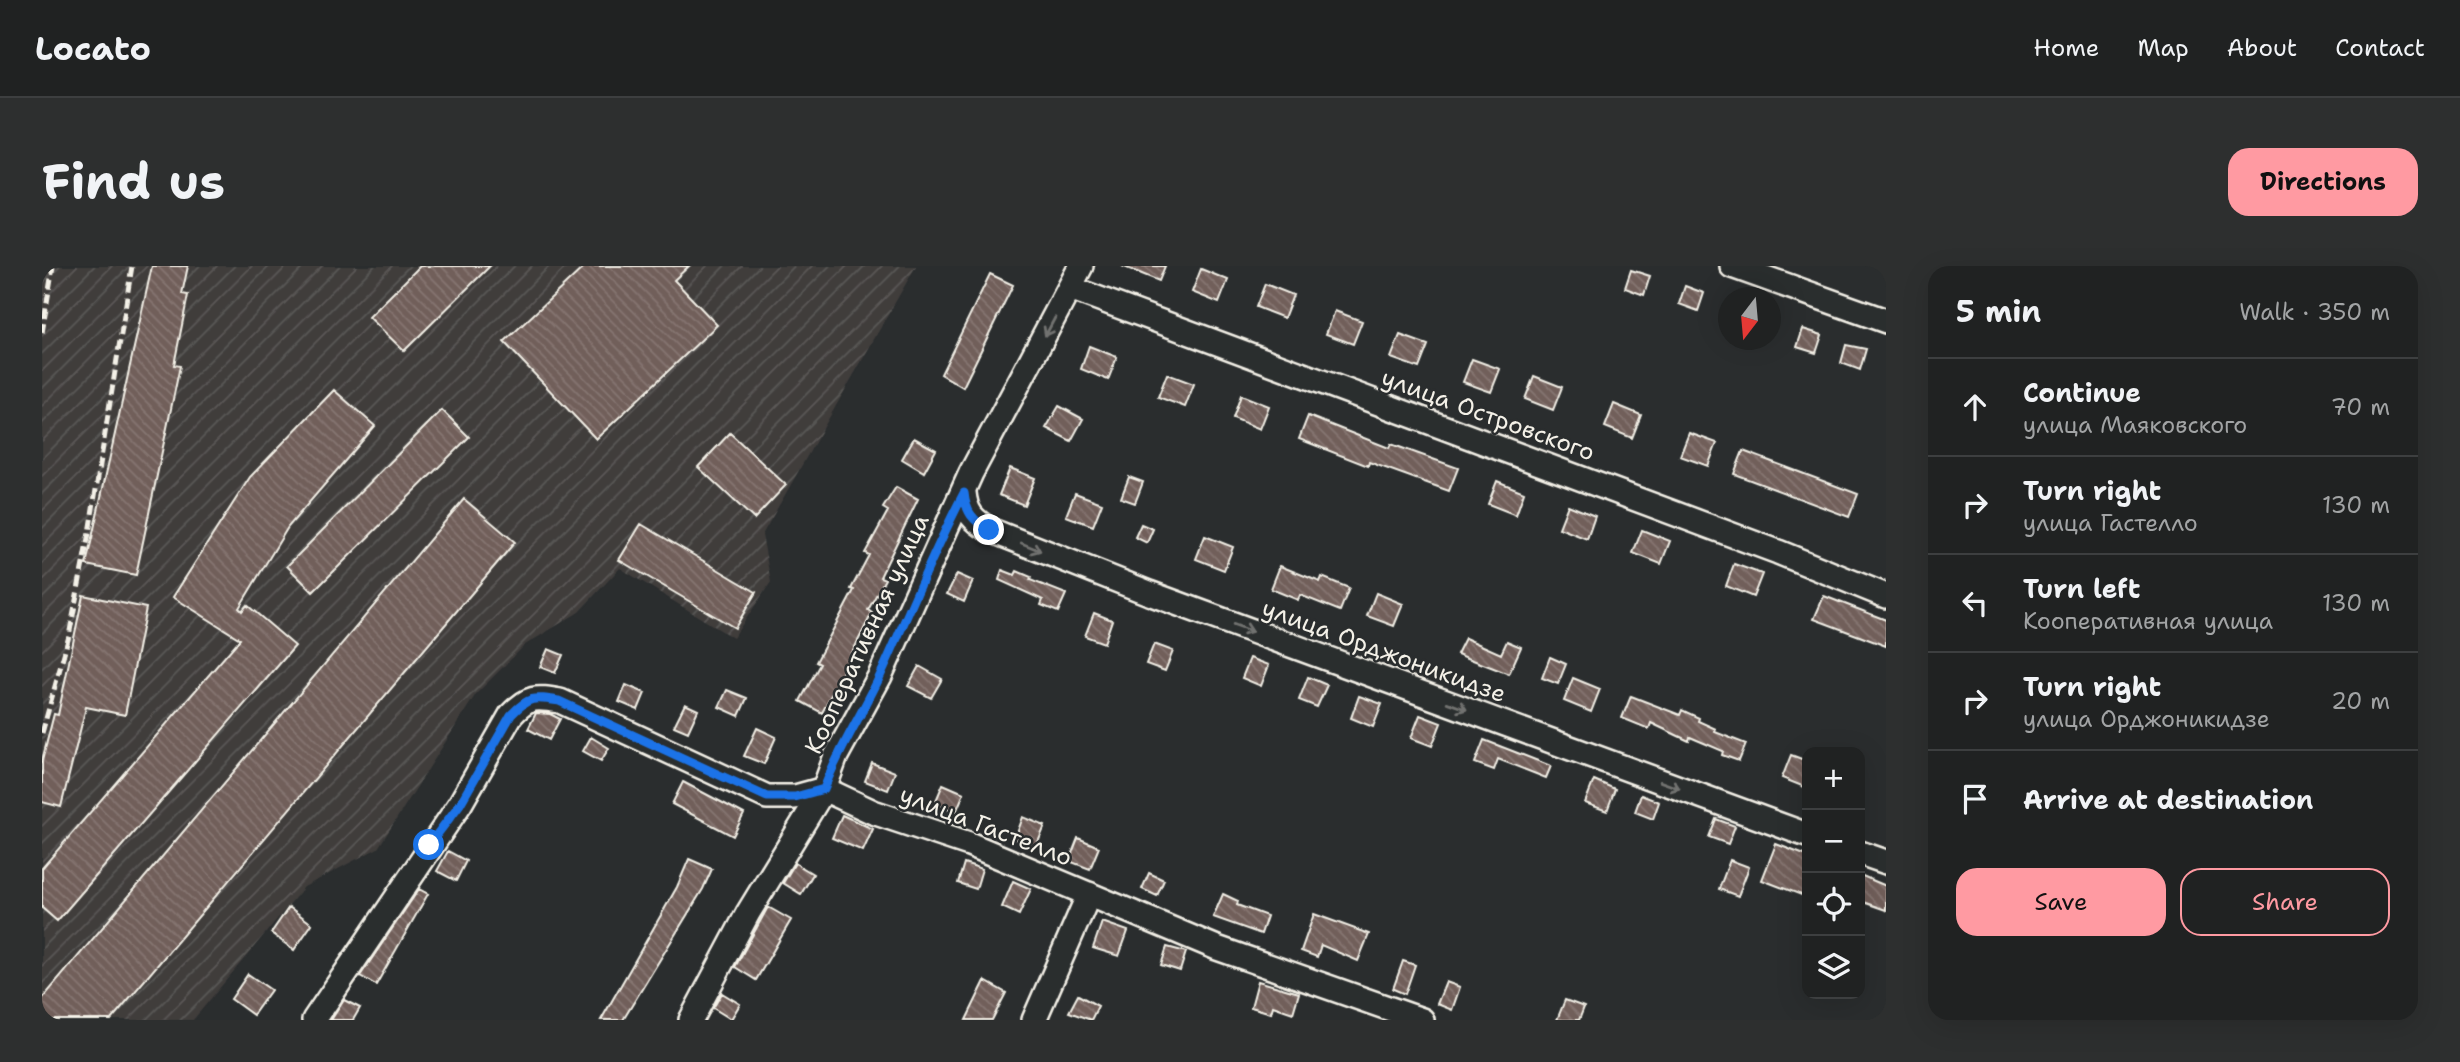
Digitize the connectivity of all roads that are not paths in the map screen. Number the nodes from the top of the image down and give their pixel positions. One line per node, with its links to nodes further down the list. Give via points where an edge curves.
1 (1081, 266): 3 (street, Кооперативная улица)
2 (1732, 266): 4 (street)
3 (1070, 288): 5 (street, Кооперативная улица, one-way to 5); 6 (street, улица Островского)
4 (1886, 321)
5 (964, 493): 7 (street, Кооперативная улица); 8 (street, улица Орджоникидзе, one-way to 8, via 966,510 989,530)
6 (1886, 596)
7 (824, 789): 11 (street, улица Гастелло); 12 (street, via 795,797 767,797 559,701 535,697 511,715 460,804); 13 (street, Кооперативная улица, via 748,913)
8 (1802, 833)
9 (1865, 855): 10 (street)
10 (1886, 862)
11 (1089, 894): 14 (street); 15 (street, улица Гастелло, via 1217,948)
12 (314, 1020)
13 (691, 1020)
14 (1034, 1020)
15 (1422, 1020)

